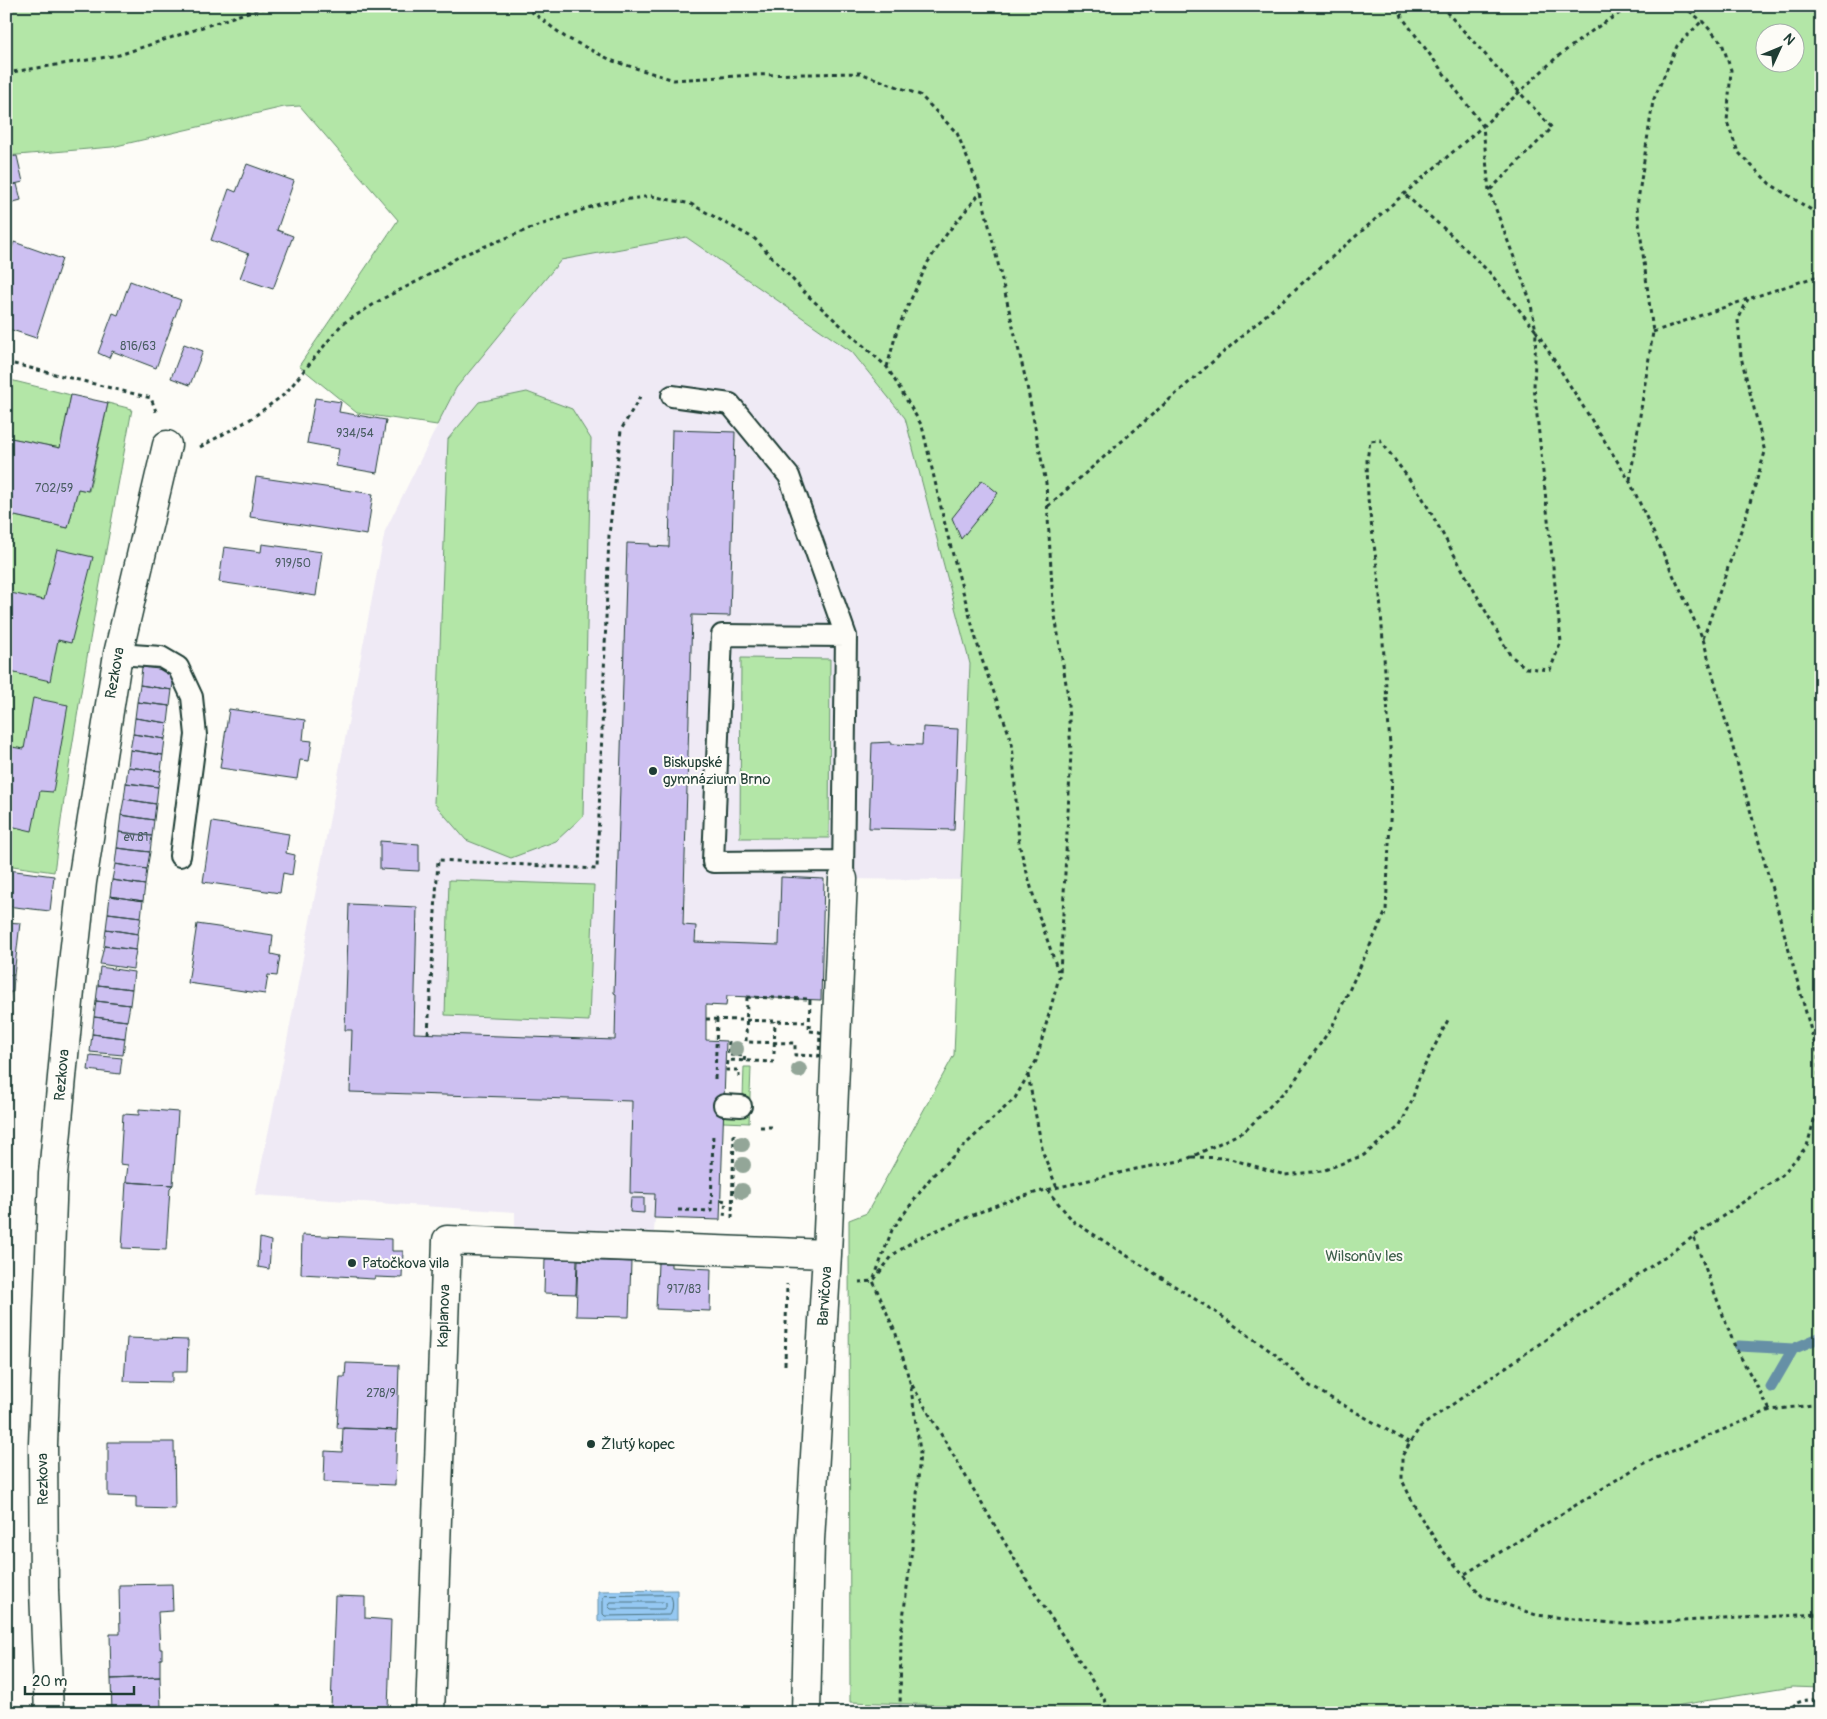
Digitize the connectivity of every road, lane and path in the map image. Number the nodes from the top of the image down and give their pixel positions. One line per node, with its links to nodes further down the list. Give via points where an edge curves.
1 (273, 6): 8 (path, via 119,55)
2 (524, 6): 13 (path, via 565,37 613,61 674,80 860,73 920,95 957,132)
3 (1399, 6): 10 (path, via 1402,17)
4 (1442, 6): 12 (path, bridge, via 1552,128)
5 (1631, 6): 10 (path, via 1557,57)
6 (1683, 6): 7 (path)
7 (1702, 21): 15 (path, via 1722,43 1731,70 1727,122 1738,152 1770,184); 19 (path, via 1677,46 1653,102 1637,208)
8 (6, 74)
9 (1821, 113): 11 (path, via 1815,129)
10 (1484, 126): 12 (path); 14 (path)
11 (1821, 153)
12 (1489, 191): 18 (path, via 1530,300)
13 (981, 192): 21 (path, via 928,262 897,330); 26 (path, via 1026,381)
14 (1404, 194): 18 (path, via 1490,273); 26 (path)
15 (1821, 216)
16 (1821, 275): 17 (path)
17 (1748, 299): 19 (path); 28 (path, via 1738,320 1741,357 1765,452)
18 (1536, 331): 25 (path); 53 (path, via 1534,387 1561,642 1550,670 1526,668 1510,655 1421,495 1380,440 1370,441 1368,499 1379,582 1392,776 1386,911 1332,1027 1292,1084 1245,1131)
19 (1653, 332): 25 (path)
20 (6, 362): 23 (path)
21 (887, 367): 24 (path, via 807,295 755,239 691,204 651,196 602,203 460,256 342,324 285,394 249,420); 32 (path, via 922,426 981,657 1012,742 1019,844 1039,916)
22 (672, 396): 27 (lane, via 730,404 789,476); 39 (path, via 643,391 621,430 609,535 597,869 438,860)
23 (151, 398)
24 (165, 457): 29 (street, Rezkova)
25 (1630, 480): 28 (path)
26 (1048, 506): 32 (path, via 1053,603 1067,690 1071,752)
27 (846, 636): 31 (lane); 31 (lane, via 722,635 713,862)
28 (1703, 639): 48 (path, via 1818,1056)
29 (118, 654): 30 (lane, via 161,657 178,666 192,697 196,735); 70 (street, Rezkova, via 82,882 54,1174 43,1444 44,1590)
30 (180, 856)
31 (843, 870): 61 (street, Barvičova)
32 (1060, 974): 46 (path, via 1036,1061)
33 (1449, 1018): 53 (path, via 1420,1075 1400,1126 1364,1155 1322,1171 1285,1176 1227,1158)
34 (706, 1019): 35 (path)
35 (717, 1019): 36 (path); 47 (path)
36 (746, 1020): 37 (path); 38 (path, via 747,997 783,998 810,999); 41 (path, via 746,1042)
37 (775, 1021): 38 (path); 41 (path)
38 (809, 1022): 41 (path, via 808,1031 820,1032 819,1056 795,1055 795,1043)
39 (428, 1034)
40 (728, 1041): 43 (path, via 728,1056 745,1056)
41 (775, 1042): 42 (path)
42 (774, 1054)
43 (744, 1061): 44 (path); 45 (path, via 728,1060 727,1070)
44 (774, 1062)
45 (739, 1070)
46 (1028, 1075): 54 (path, via 1043,1153); 62 (path, via 1015,1098 932,1176 892,1230)
47 (715, 1083)
48 (1820, 1102): 60 (path, via 1807,1146 1782,1175)
49 (726, 1111): 57 (path, via 711,1211)
50 (734, 1126): 59 (path)
51 (756, 1127): 52 (path)
52 (772, 1127)
53 (1192, 1157): 54 (path)
54 (1057, 1188): 55 (path)
55 (1047, 1190): 62 (path, via 999,1204 916,1239 893,1255); 66 (path, via 1074,1222 1220,1315 1276,1355 1310,1386)
56 (721, 1200): 58 (path, via 726,1201)
57 (678, 1210)
58 (724, 1216)
59 (732, 1220)
60 (1694, 1238): 65 (path, via 1735,1347); 66 (path, via 1420,1427)
61 (828, 1254): 71 (street, Kaplanova, via 447,1240); 72 (street, Barvičova, via 810,1540)
62 (873, 1281): 63 (path, via 896,1334)
63 (910, 1382): 73 (path, via 920,1451 915,1525 901,1634); 74 (path, via 1028,1582)
64 (1821, 1404): 65 (path)
65 (1770, 1410): 67 (path, via 1642,1464)
66 (1410, 1443): 67 (path, via 1402,1456 1402,1480 1418,1513 1443,1551)
67 (1464, 1574): 68 (path, via 1482,1596 1536,1615 1622,1624)
68 (1821, 1614)
69 (1821, 1700): 75 (path, via 1797,1702)
70 (50, 1713)
71 (430, 1713)
72 (806, 1713)
73 (900, 1713)
74 (1113, 1713)
75 (1785, 1713)

